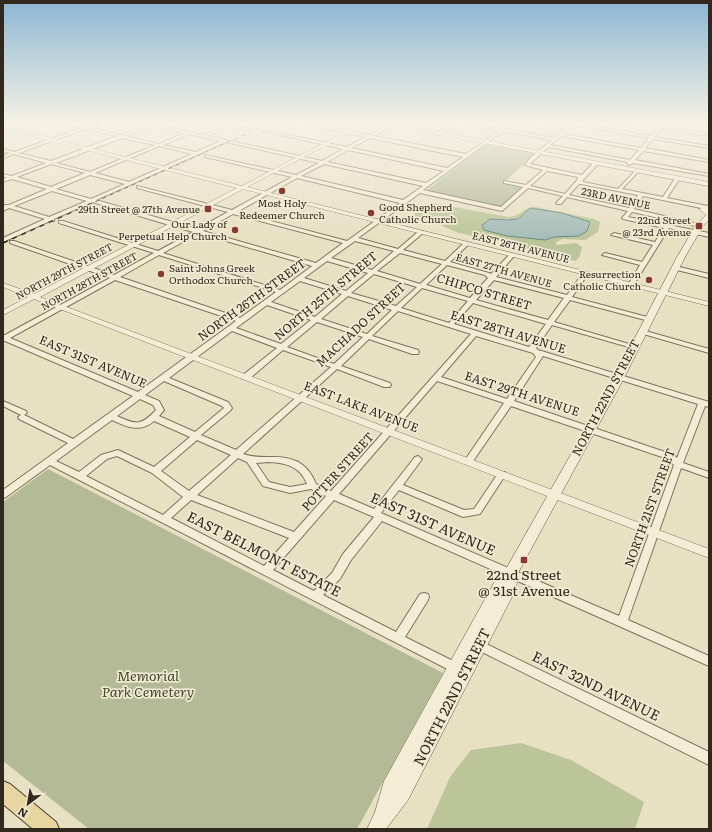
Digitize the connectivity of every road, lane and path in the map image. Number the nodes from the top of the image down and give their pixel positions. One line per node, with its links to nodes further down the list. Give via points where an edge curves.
1 (47, 162): 15 (street)
2 (54, 162): 15 (street)
3 (118, 162): 23 (street)
4 (136, 162): 18 (street, EAST 26TH AVENUE)
5 (180, 162): 18 (street)
6 (233, 162): 21 (street)
7 (291, 162): 21 (street, NORTH 29TH STREET)
8 (324, 162): 26 (street, NORTH 28TH STREET); 34 (street)
9 (409, 162): 20 (street)
10 (459, 162): 20 (street, NORTH 26TH STREET)
11 (530, 162): 19 (street, via 527,165)
12 (590, 162): 16 (street)
13 (630, 162): 17 (street)
14 (636, 162): 25 (street)
15 (51, 163): 23 (street); 27 (street)
16 (596, 163): 17 (street); 29 (street)
17 (625, 168): 22 (street)
18 (164, 169): 32 (street); 37 (street, EAST 26TH AVENUE)
19 (546, 169): 29 (street, via 580,176); 35 (street)
20 (448, 170): 34 (street, NORTH 26TH STREET)
21 (273, 171): 26 (street); 37 (street, NORTH 29TH STREET)
22 (636, 171): 28 (street); 39 (street)
23 (90, 173): 32 (street); 38 (street)
24 (3, 175): 27 (street)
25 (709, 175)
26 (297, 177): 41 (street, NORTH 28TH STREET); 46 (street)
27 (12, 178): 30 (street); 38 (street)
28 (678, 178): 33 (street); 44 (street)
29 (581, 179): 39 (street, via 581,183); 42 (street)
30 (3, 181)
31 (506, 182): 35 (street, 23RD AVENUE)
32 (130, 184): 45 (street)
33 (709, 184)
34 (427, 185): 40 (street, NORTH 26TH STREET)
35 (527, 186): 40 (street, via 502,209); 42 (street, 23RD AVENUE)
36 (139, 187): 50 (street)
37 (242, 188): 41 (street, EAST 26TH AVENUE); 50 (street, NORTH 29TH STREET)
38 (52, 189): 45 (street); 49 (street)
39 (619, 190): 43 (street)
40 (419, 191): 46 (street, NORTH 26TH STREET)
41 (266, 194): 54 (street, NORTH 28TH STREET); 57 (street, EAST 26TH AVENUE)
42 (566, 195): 47 (street); 52 (street, 23RD AVENUE)
43 (641, 195): 44 (street); 52 (street)
44 (664, 199): 53 (street)
45 (91, 200): 55 (street); 58 (street)
46 (404, 202): 57 (street, NORTH 26TH STREET)
47 (560, 203)
48 (3, 204): 49 (street)
49 (9, 206): 51 (street); 55 (street)
50 (208, 206): 54 (street); 58 (street, NORTH 29TH STREET)
51 (3, 209)
52 (630, 210): 59 (street, 23RD AVENUE); 60 (street, via 625,218)
53 (707, 211): 59 (main road, NORTH 22ND STREET)
54 (232, 213): 61 (street, NORTH 28TH STREET); 69 (street)
55 (52, 220): 67 (street)
56 (61, 222): 72 (street)
57 (377, 222): 62 (street, EAST 26TH AVENUE); 66 (street, NORTH 26TH STREET)
58 (172, 224): 61 (street); 72 (street, NORTH 29TH STREET)
59 (701, 224): 63 (main road, NORTH 22ND STREET)
60 (667, 227): 63 (street); 71 (street)
61 (197, 232): 74 (street, NORTH 28TH STREET); 80 (street)
62 (421, 232): 70 (street, EAST 26TH AVENUE); 73 (street, NORTH 25TH STREET)
63 (695, 232): 65 (street); 81 (main road, NORTH 22ND STREET)
64 (614, 235): 71 (street)
65 (709, 235)
66 (355, 239): 69 (street, NORTH 26TH STREET); 73 (street, EAST 27TH AVENUE)
67 (4, 240)
68 (12, 242): 82 (street)
69 (348, 243): 77 (street, NORTH 26TH STREET)
70 (466, 244): 75 (street, EAST 26TH AVENUE); 78 (street, MACHADO STREET)
71 (657, 244): 79 (street)
72 (132, 245): 74 (street); 82 (street, NORTH 29TH STREET)
73 (398, 251): 78 (street, EAST 27TH AVENUE); 83 (street, NORTH 25TH STREET)
74 (158, 254): 87 (street, NORTH 28TH STREET); 92 (street)
75 (512, 255): 84 (street, EAST 26TH AVENUE); 86 (street)
76 (605, 255): 79 (street)
77 (327, 259): 80 (street, NORTH 26TH STREET); 83 (street, CHIPCO STREET)
78 (444, 263): 86 (street, EAST 27TH AVENUE); 90 (street, MACHADO STREET)
79 (644, 264): 91 (street)
80 (318, 266): 88 (street, NORTH 26TH STREET)
81 (675, 268): 85 (street); 93 (main road, NORTH 22ND STREET)
82 (87, 269): 87 (street); 95 (street, NORTH 29TH STREET)
83 (374, 272): 90 (street, CHIPCO STREET); 94 (street, NORTH 25TH STREET)
84 (585, 274): 91 (street, EAST 26TH AVENUE); 96 (street)
85 (709, 276)
86 (491, 277): 96 (street, EAST 27TH AVENUE); 97 (street)
87 (115, 278): 100 (street, NORTH 28TH STREET); 105 (street)
88 (300, 279): 92 (street, NORTH 26TH STREET); 94 (street, EAST 28TH AVENUE)
89 (3, 285): 95 (street, EAST LAKE AVENUE)
90 (422, 285): 97 (street, CHIPCO STREET); 101 (street, MACHADO STREET)
91 (631, 285): 93 (street, EAST 26TH AVENUE)
92 (281, 292): 98 (street, NORTH 26TH STREET)
93 (662, 292): 99 (street, EAST 26TH AVENUE); 103 (main road, NORTH 22ND STREET)
94 (348, 294): 101 (street, EAST 28TH AVENUE); 104 (street, NORTH 25TH STREET)
95 (34, 297): 100 (street, EAST LAKE AVENUE); 102 (street, NORTH 29TH STREET)
96 (568, 298): 103 (street, EAST 27TH AVENUE); 106 (street)
97 (471, 300): 106 (street, CHIPCO STREET); 107 (street)
98 (267, 303): 104 (street); 105 (street, NORTH 26TH STREET)
99 (709, 304)
100 (61, 307): 112 (street, NORTH 28TH STREET); 118 (street, EAST LAKE AVENUE)
101 (397, 309): 107 (street, EAST 28TH AVENUE); 111 (street, MACHADO STREET)
102 (3, 313)
103 (649, 319): 109 (main road, NORTH 22ND STREET)
104 (315, 320): 111 (street); 113 (street, NORTH 25TH STREET)
105 (241, 321): 108 (street, NORTH 26TH STREET)
106 (551, 323): 114 (street, CHIPCO STREET); 117 (street, via 532,348)
107 (450, 325): 110 (street, EAST 28TH AVENUE)
108 (232, 328): 113 (street); 118 (street, NORTH 26TH STREET)
109 (642, 332): 114 (main road, NORTH 22ND STREET); 115 (street)
110 (475, 333): 117 (street, EAST 28TH AVENUE); 122 (street, POTTER STREET)
111 (367, 336): 116 (street); 119 (street, MACHADO STREET)
112 (4, 338): 125 (street, EAST 31ST AVENUE)
113 (283, 346): 119 (street); 120 (street, NORTH 25TH STREET)
114 (634, 347): 123 (main road, NORTH 22ND STREET)
115 (709, 351)
116 (415, 352)
117 (537, 352): 123 (street, EAST 28TH AVENUE); 127 (street, via 540,357)
118 (192, 357): 120 (street, EAST LAKE AVENUE); 121 (street, NORTH 26TH STREET)
119 (335, 367): 124 (street); 126 (street, MACHADO STREET)
120 (246, 377): 126 (street, EAST LAKE AVENUE)
121 (163, 378): 125 (street, NORTH 26TH STREET); 134 (street, via 227,406 226,410)
122 (437, 378): 127 (street, EAST 29TH AVENUE); 133 (street, POTTER STREET)
123 (619, 378): 129 (street, EAST 28TH AVENUE); 132 (main road, NORTH 22ND STREET)
124 (387, 385)
125 (140, 396): 130 (street, NORTH 26TH STREET); 131 (street, EAST 31ST AVENUE, via 159,406 160,410)
126 (301, 398): 133 (street, EAST LAKE AVENUE); 136 (street, MACHADO STREET)
127 (509, 402): 132 (street, EAST 29TH AVENUE); 140 (street)
128 (3, 403): 135 (street)
129 (706, 404): 141 (street, NORTH 21ST STREET)
130 (111, 416): 131 (street, via 137,427); 135 (street, NORTH 26TH STREET)
131 (153, 417): 134 (street)
132 (590, 429): 141 (street, EAST 29TH AVENUE, via 671,457); 149 (main road, NORTH 22ND STREET)
133 (390, 432): 140 (street, EAST LAKE AVENUE); 151 (street, POTTER STREET)
134 (195, 436): 136 (street); 142 (street)
135 (74, 443): 139 (street, NORTH 26TH STREET)
136 (236, 454): 138 (street); 150 (street, MACHADO STREET)
137 (418, 459): 147 (street)
138 (250, 460): 146 (street, via 279,459 295,464 305,471); 146 (street, via 266,484 290,490)
139 (50, 461): 145 (street, EAST BELMONT ESTATE); 148 (street, NORTH 26TH STREET)
140 (468, 462): 143 (street, EAST LAKE AVENUE)
141 (678, 464): 144 (street, EAST 29TH AVENUE); 154 (street, NORTH 21ST STREET)
142 (155, 470): 145 (street, via 113,453); 150 (street)
143 (502, 474): 147 (street, via 477,512 471,514 464,514); 149 (street, EAST LAKE AVENUE)
144 (709, 475)
145 (80, 476): 153 (street, EAST BELMONT ESTATE)
146 (312, 486): 151 (street, EAST 31ST AVENUE)
147 (397, 486): 152 (street)
148 (4, 493)
149 (554, 493): 154 (street, EAST LAKE AVENUE); 158 (main road, NORTH 22ND STREET)
150 (189, 496): 153 (street, MACHADO STREET); 155 (street)
151 (332, 496): 152 (street, EAST 31ST AVENUE); 155 (street, POTTER STREET)
152 (377, 515): 158 (street, EAST 31ST AVENUE); 159 (street, via 336,576)
153 (164, 519): 157 (street, EAST BELMONT ESTATE)
154 (655, 534): 156 (street, EAST LAKE AVENUE); 161 (street, NORTH 21ST STREET)
155 (296, 537): 157 (street, POTTER STREET)
156 (709, 554)
157 (266, 571): 159 (street, EAST BELMONT ESTATE)
158 (511, 573): 161 (street, EAST 31ST AVENUE); 163 (main road, NORTH 22ND STREET, via 509,589)
159 (315, 596): 162 (street, EAST BELMONT ESTATE)
160 (424, 597): 162 (street)
161 (622, 622): 164 (street, EAST 31ST AVENUE)
162 (398, 639): 165 (street, EAST BELMONT ESTATE)
163 (474, 643): 165 (main road, NORTH 22ND STREET); 166 (street, EAST 32ND AVENUE)
164 (709, 661)
165 (460, 670): 168 (main road, NORTH 22ND STREET, via 402,794)
166 (709, 758)
167 (3, 791): 169 (main road)
168 (380, 822)
169 (49, 829)

